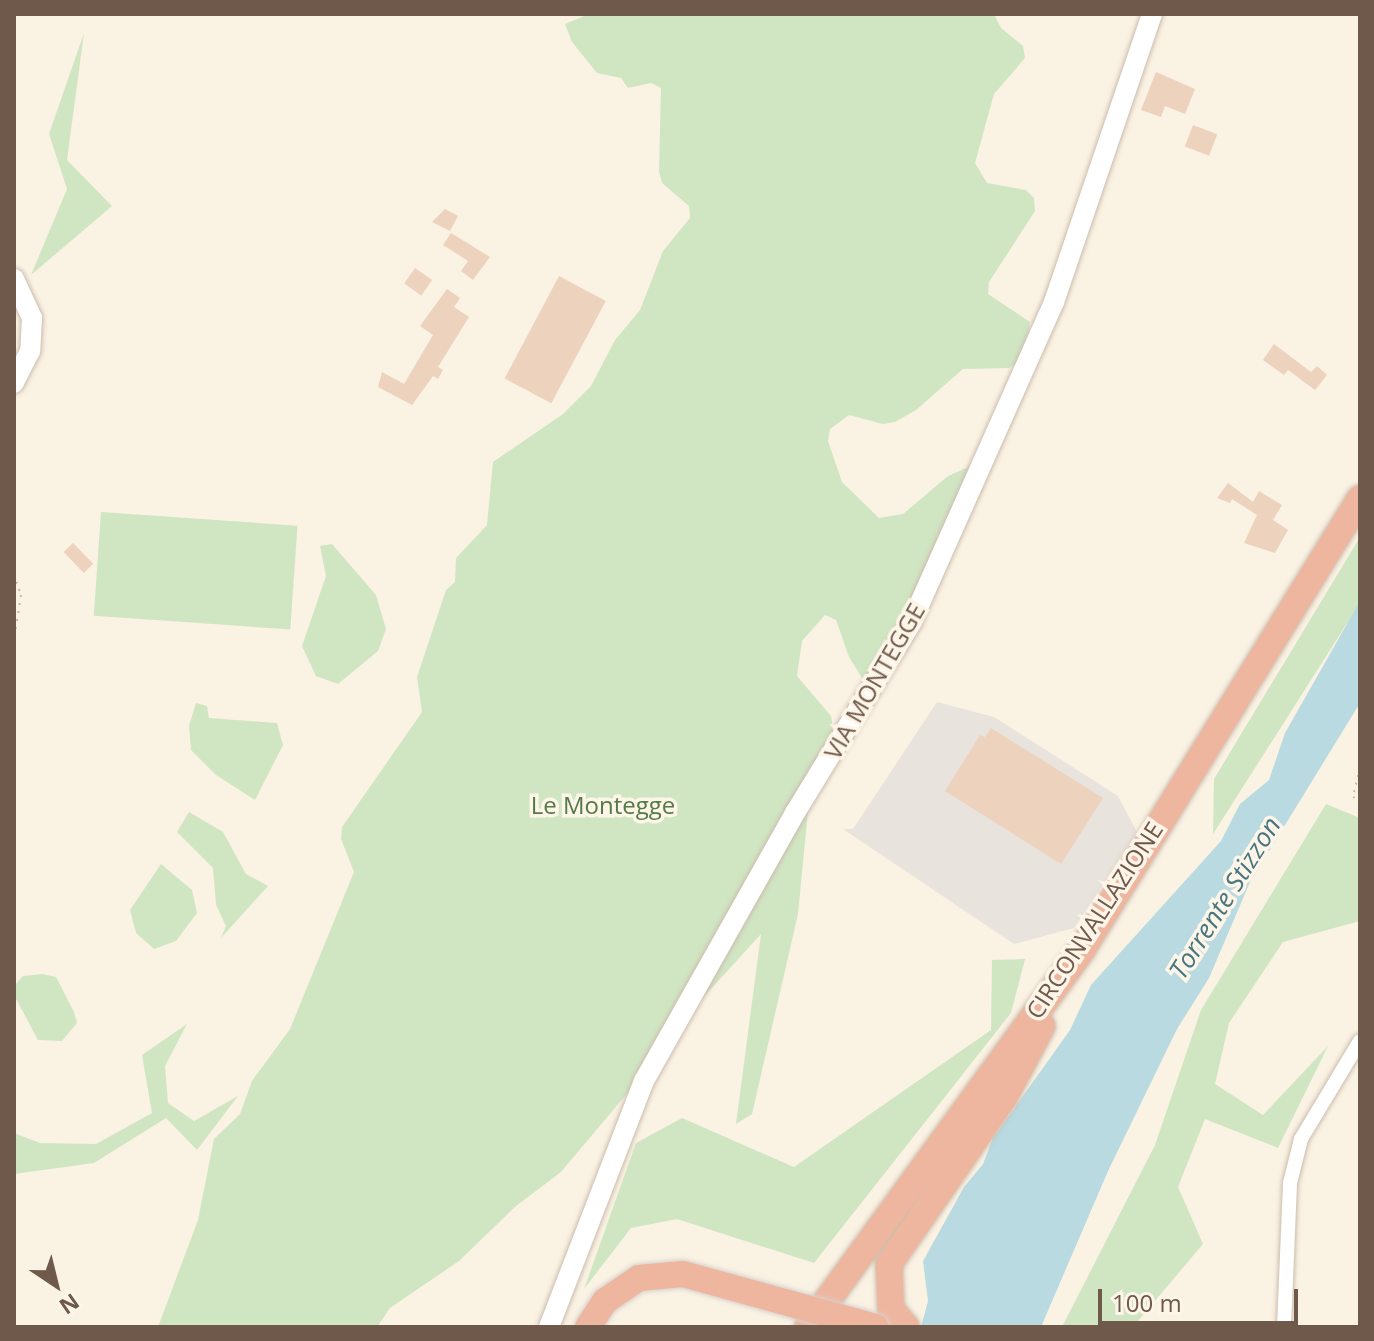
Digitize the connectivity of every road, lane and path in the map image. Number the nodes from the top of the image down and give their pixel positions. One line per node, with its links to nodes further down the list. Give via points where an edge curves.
1 (1152, 14): 11 (street, VIA MONTEGGE, via 1054,302 912,621 795,813 644,1081)
2 (14, 279): 3 (street, via 32,318 30,351)
3 (14, 383)
4 (1360, 499): 9 (highway, CIRCONVALLAZIONE)
5 (14, 574): 6 (path, via 21,595)
6 (14, 640)
7 (1360, 767): 8 (path, via 1353,778 1353,797)
8 (1360, 801)
9 (1083, 948): 13 (highway, CIRCONVALLAZIONE); 15 (highway, via 1005,1096 889,1264 891,1310)
10 (1360, 1041): 16 (street, via 1301,1139 1290,1183)
11 (549, 1327)
12 (588, 1327): 14 (highway, bridge, via 605,1301 639,1278 683,1274)
13 (808, 1327)
14 (876, 1327)
15 (906, 1327)
16 (1284, 1327)

